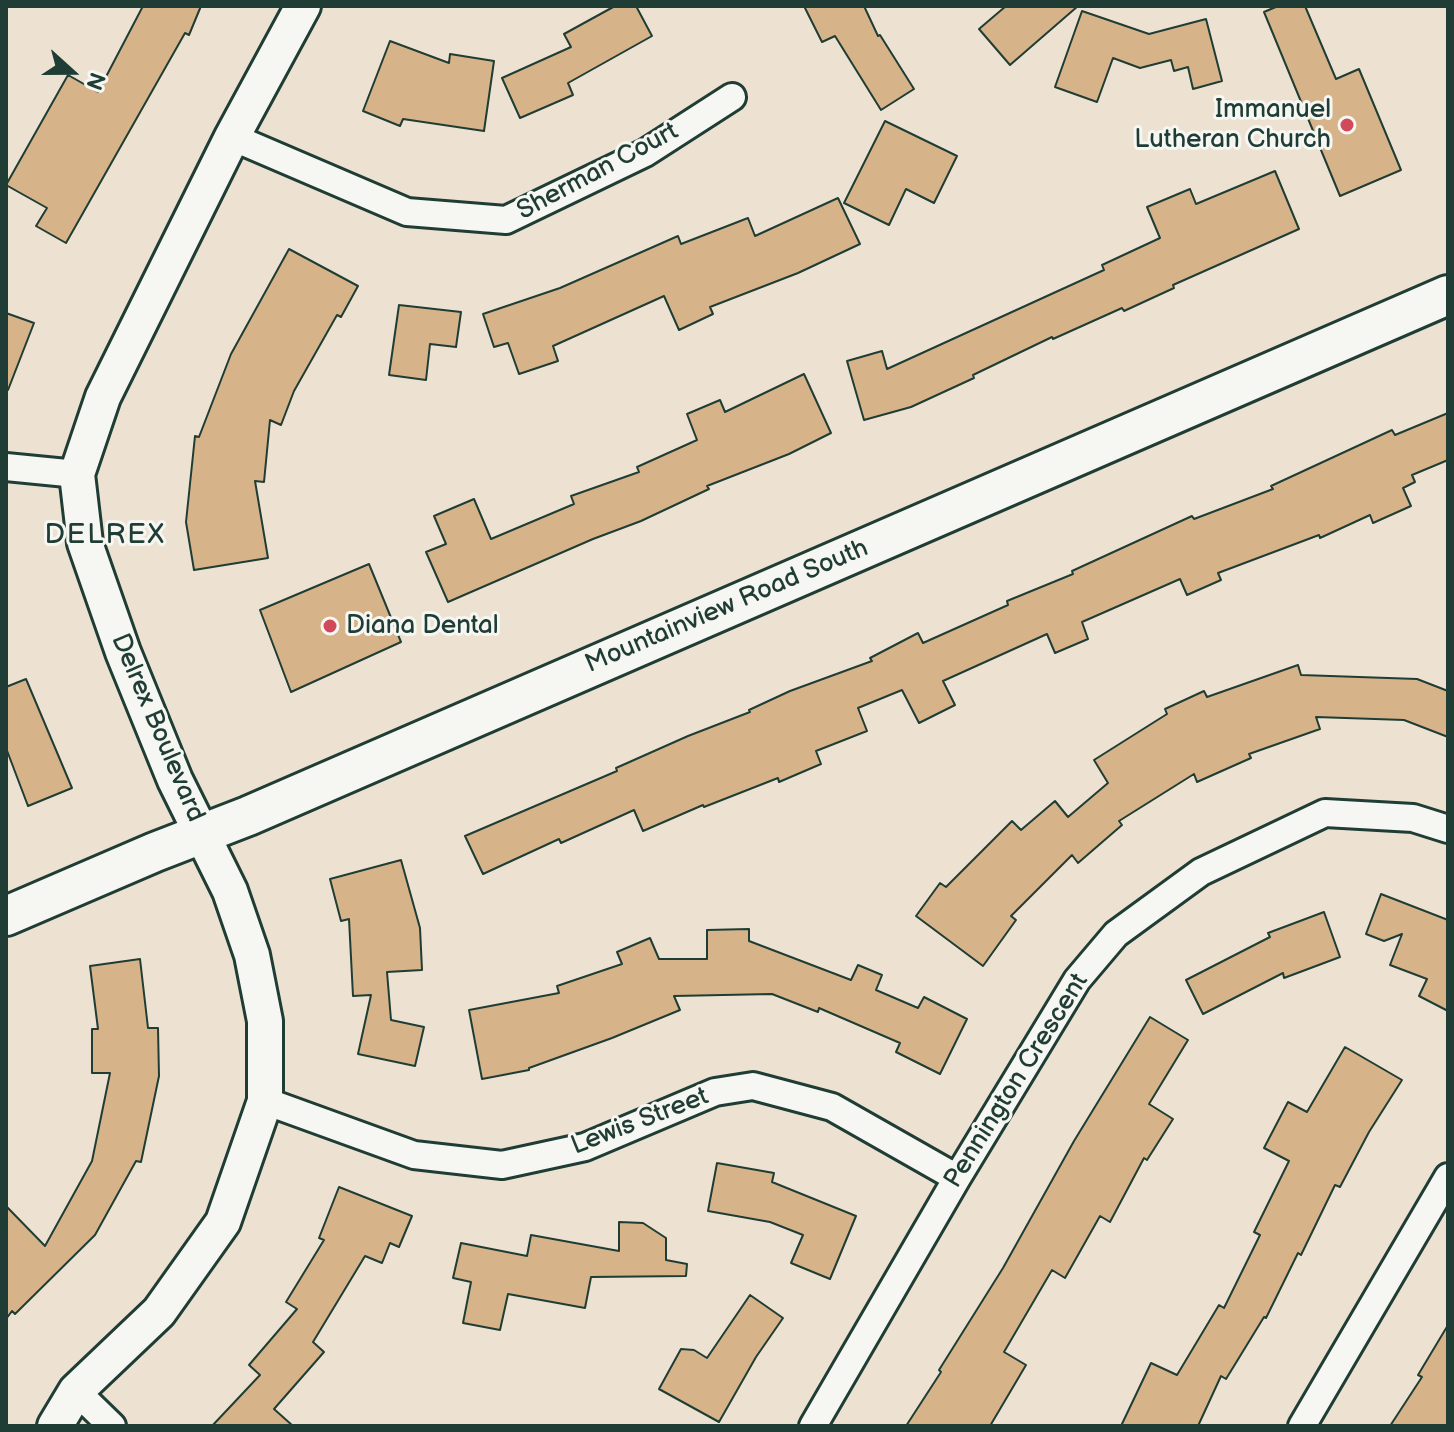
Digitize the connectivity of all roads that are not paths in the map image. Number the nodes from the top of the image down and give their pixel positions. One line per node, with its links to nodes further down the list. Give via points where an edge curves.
1 (303, 6): 3 (street, Delrex Boulevard)
2 (732, 97): 3 (street, Sherman Court, via 645,153 506,220 407,212)
3 (232, 137): 6 (street, Delrex Boulevard, via 103,397)
4 (1448, 295): 8 (main road, Mountainview Road South)
5 (6, 467): 6 (street)
6 (77, 474): 8 (street, Delrex Boulevard, via 85,543 113,625)
7 (1448, 829): 12 (street, Pennington Crescent, via 1413,818 1325,813 1201,872 1116,934 1077,980)
8 (201, 833): 9 (main road, Mountainview Road South); 10 (street, Delrex Boulevard, via 230,891 252,955 265,1021)
9 (6, 916)
10 (265, 1101): 12 (street, Lewis Street, via 414,1155 502,1165 585,1147 715,1092 753,1086 832,1107); 13 (street, Delrex Boulevard, via 223,1222 159,1312)
11 (1448, 1177): 17 (street)
12 (957, 1178): 16 (street, Pennington Crescent)
13 (76, 1391): 14 (street, Delrex Boulevard); 15 (street)
14 (55, 1426)
15 (112, 1426)
16 (813, 1426)
17 (1302, 1426)

